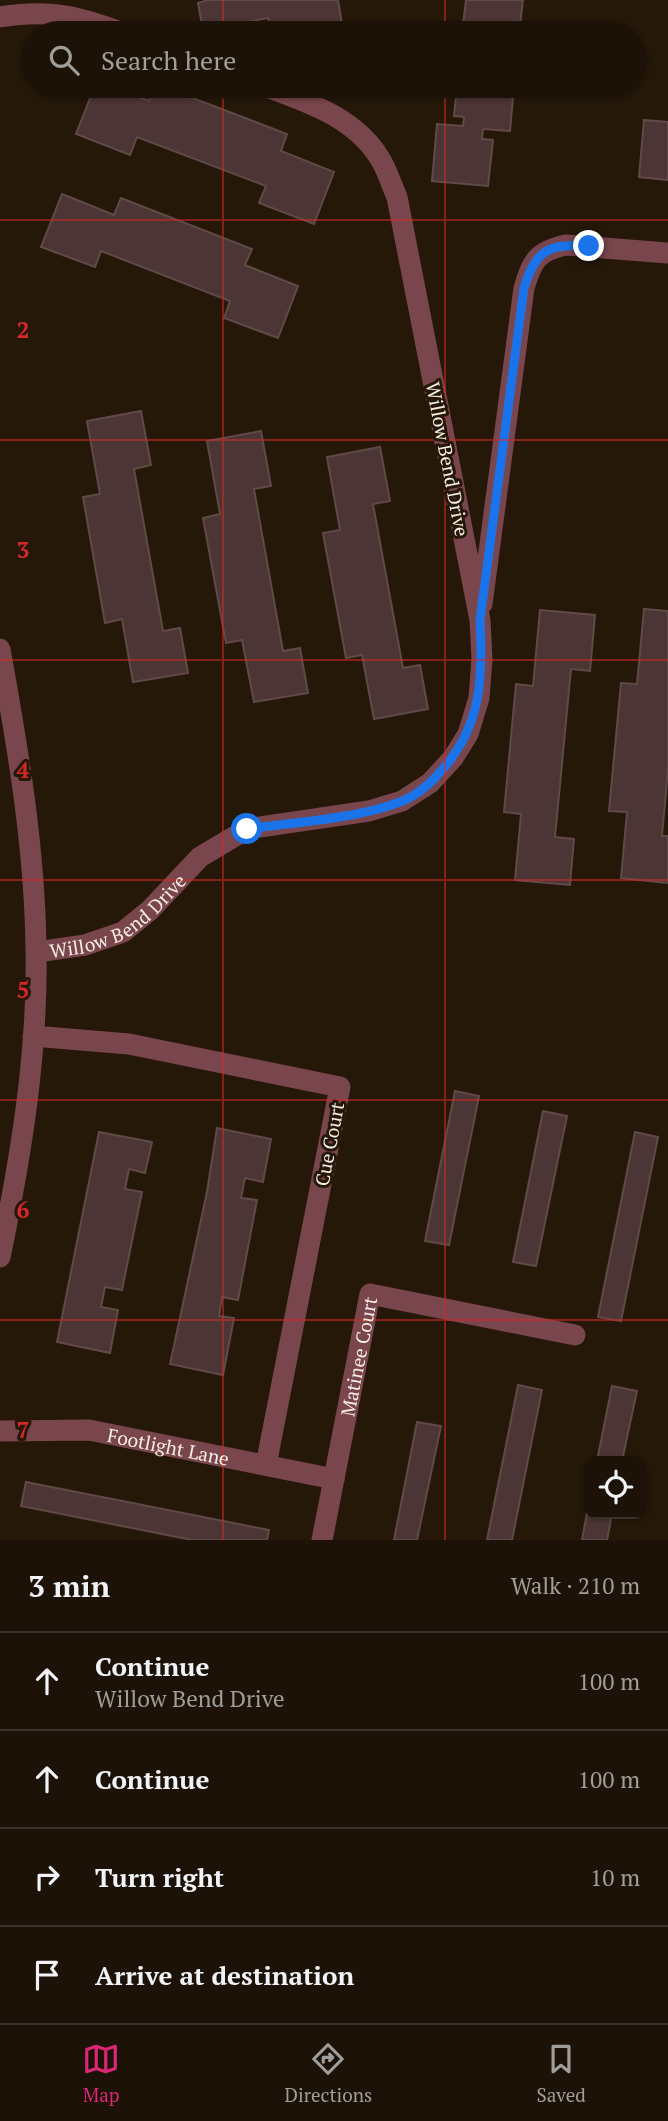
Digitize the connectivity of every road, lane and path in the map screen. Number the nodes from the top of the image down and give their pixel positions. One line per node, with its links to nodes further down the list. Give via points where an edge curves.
1 (0, 17): 2 (street, via 48,13)
2 (91, 21)
3 (296, 98): 5 (street, Willow Bend Drive, via 323,108 357,131 379,157 397,197)
4 (668, 253): 5 (street, via 566,245 538,256 529,270)
5 (480, 620): 7 (street, Willow Bend Drive, via 479,698 468,734 430,783 402,802 369,811 247,829 200,858 124,932)
6 (0, 649): 7 (street, via 22,778)
7 (37, 952): 8 (street)
8 (33, 1036): 9 (street, via 26,1108); 13 (street, Cue Court, via 129,1044 340,1087)
9 (5, 1211): 10 (street)
10 (0, 1257)
11 (575, 1335): 14 (street, Matinee Court, via 370,1294)
12 (0, 1431): 13 (street, Footlight Lane, via 89,1430)
13 (266, 1465): 14 (street, Footlight Lane)
14 (334, 1479): 15 (street, Matinee Court)
15 (322, 1540)

